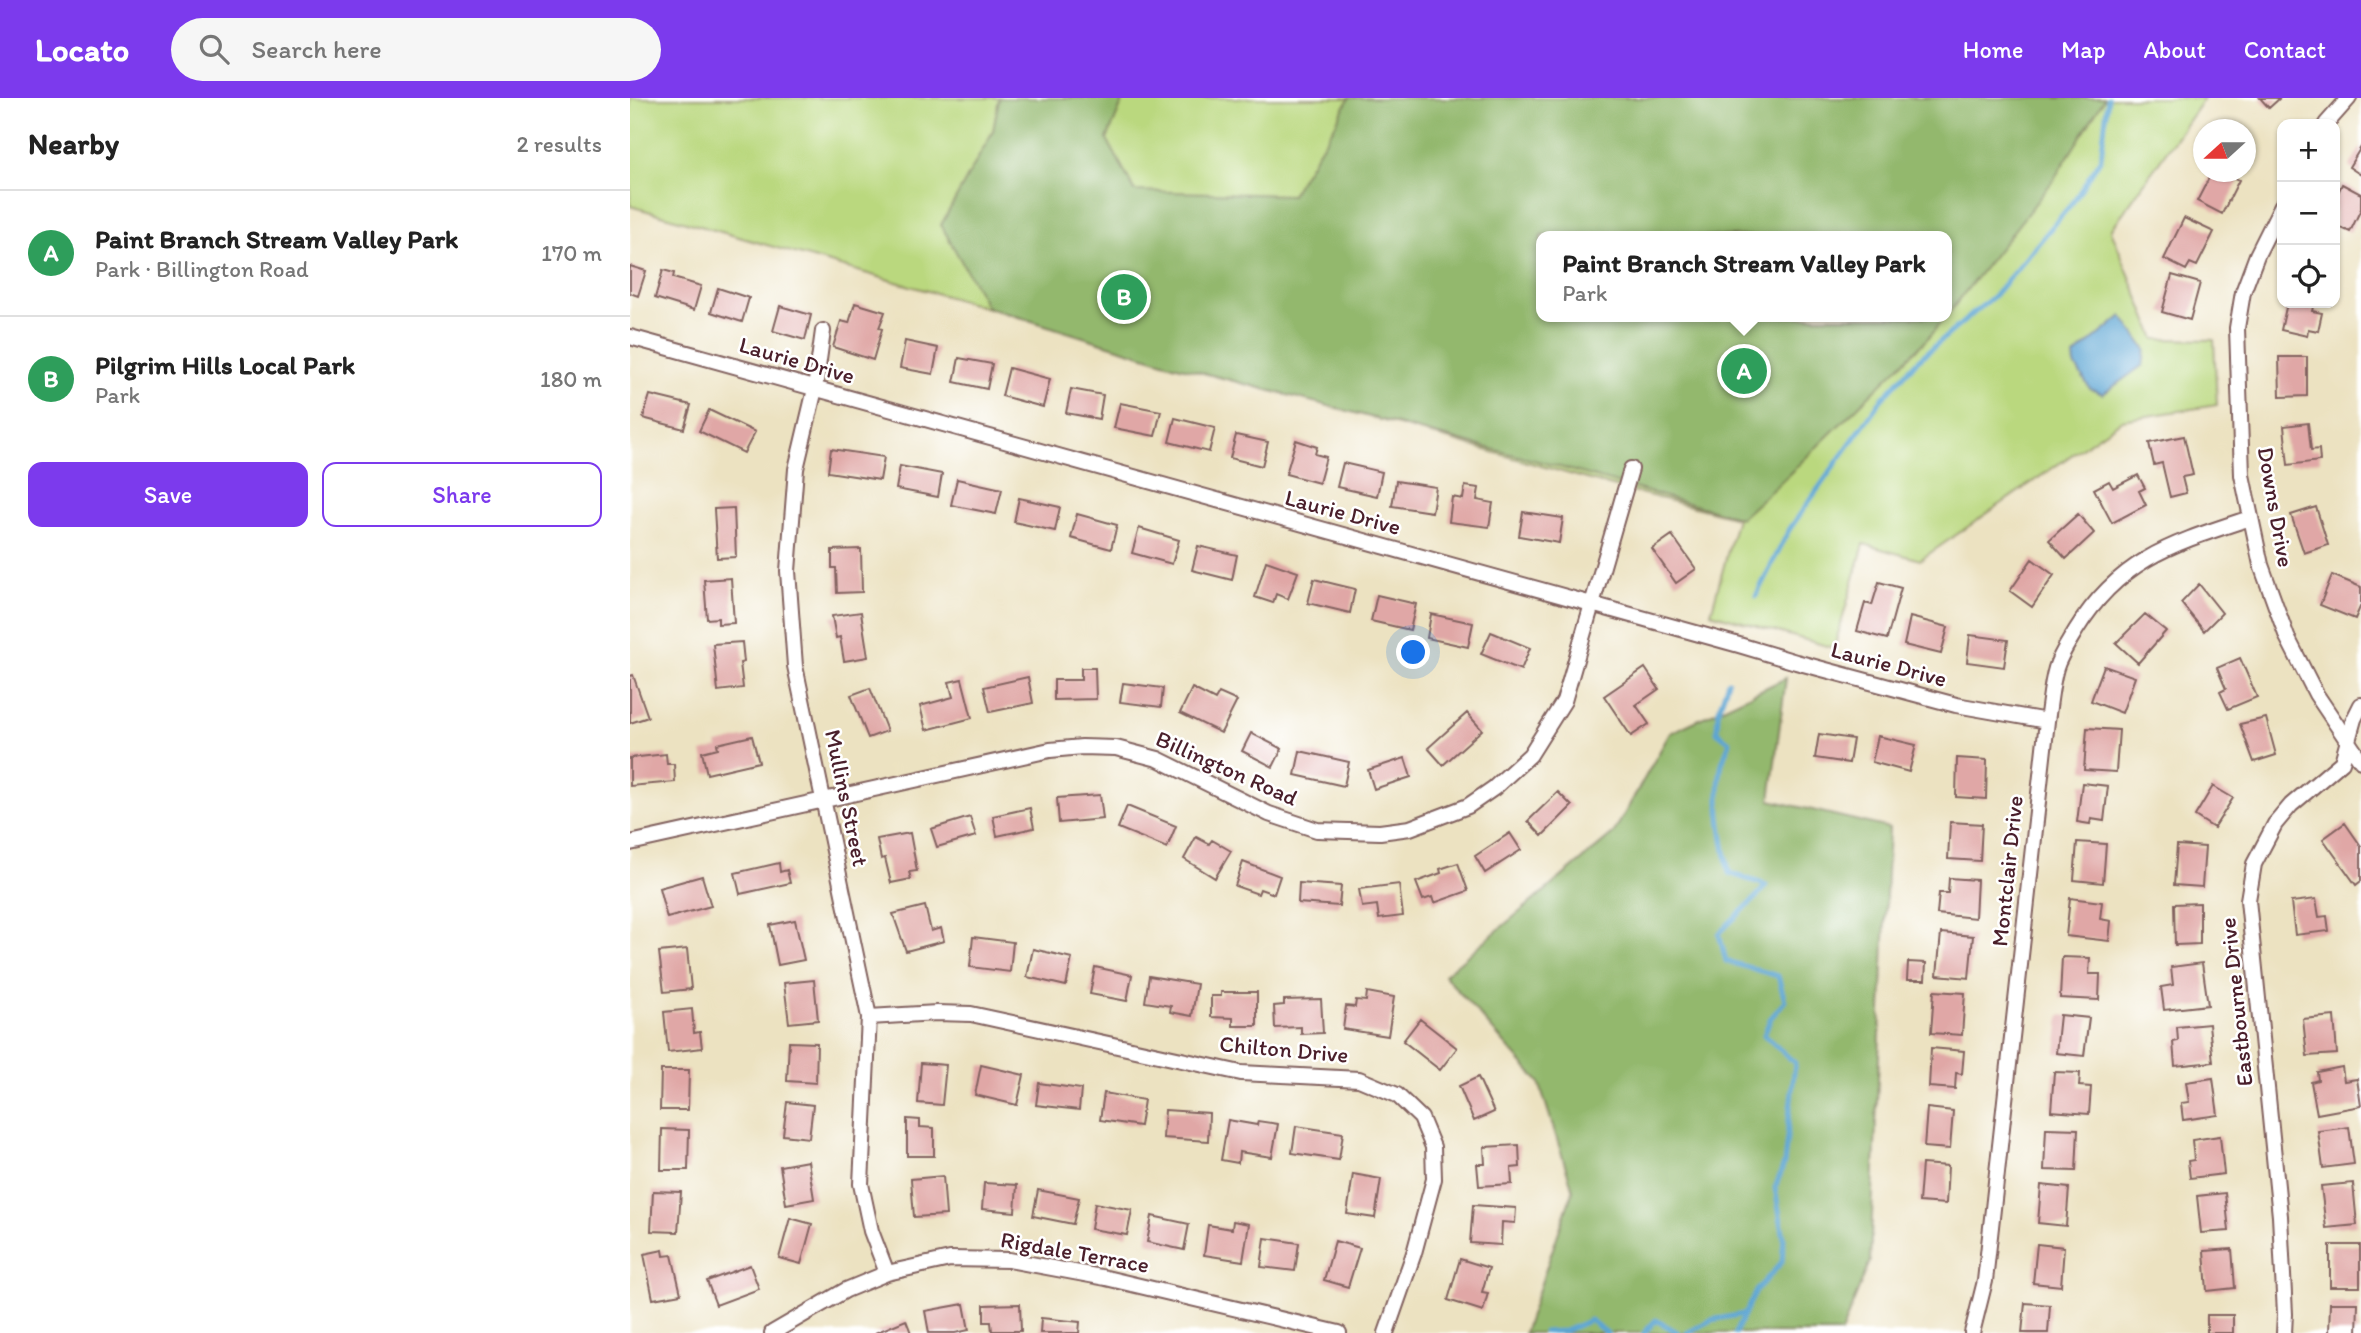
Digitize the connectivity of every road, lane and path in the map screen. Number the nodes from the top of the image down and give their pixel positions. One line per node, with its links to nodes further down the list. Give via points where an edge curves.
1 (2349, 98): 2 (street)
2 (2330, 119)
3 (2277, 215): 8 (street, Downs Drive, via 2247,280 2237,328 2242,475)
4 (823, 331): 6 (street, Mullins Street)
5 (630, 337): 6 (street, Laurie Drive)
6 (815, 389): 9 (street, Laurie Drive); 14 (street, Mullins Street, via 796,469 788,571 795,666)
7 (1631, 469): 9 (street, Billington Road)
8 (2250, 518): 11 (street, Montclair Drive, via 2174,544 2121,576 2084,617 2066,647 2056,667); 12 (street, Downs Drive, via 2287,637 2316,694)
9 (1593, 604): 11 (street, Laurie Drive, via 1956,705); 14 (street, Billington Road, via 1564,701 1530,755 1468,806 1410,828 1317,830 1269,814 1158,759 1116,748 1051,750)
10 (2361, 705): 12 (street, Eastbourne Drive)
11 (2047, 721): 21 (street, Montclair Drive, via 1985,1281)
12 (2348, 742): 13 (street, Downs Drive); 22 (street, Eastbourne Drive, via 2342,762 2275,824 2254,864 2249,900 2280,1216)
13 (2361, 761)
14 (824, 799): 15 (street, Billington Road); 16 (street, Mullins Street)
15 (630, 843)
16 (869, 1017): 17 (street, Mullins Street, via 861,1184 871,1231); 20 (street, Chilton Drive, via 971,1014 1241,1073 1359,1079 1397,1095 1421,1118 1433,1147 1434,1179)
17 (887, 1273): 18 (street, Rigdale Terrace, via 846,1290); 19 (street, Rigdale Terrace, via 950,1259 1009,1260)
18 (772, 1333)
19 (1339, 1333)
20 (1386, 1333)
21 (1972, 1333)
22 (2284, 1333)

